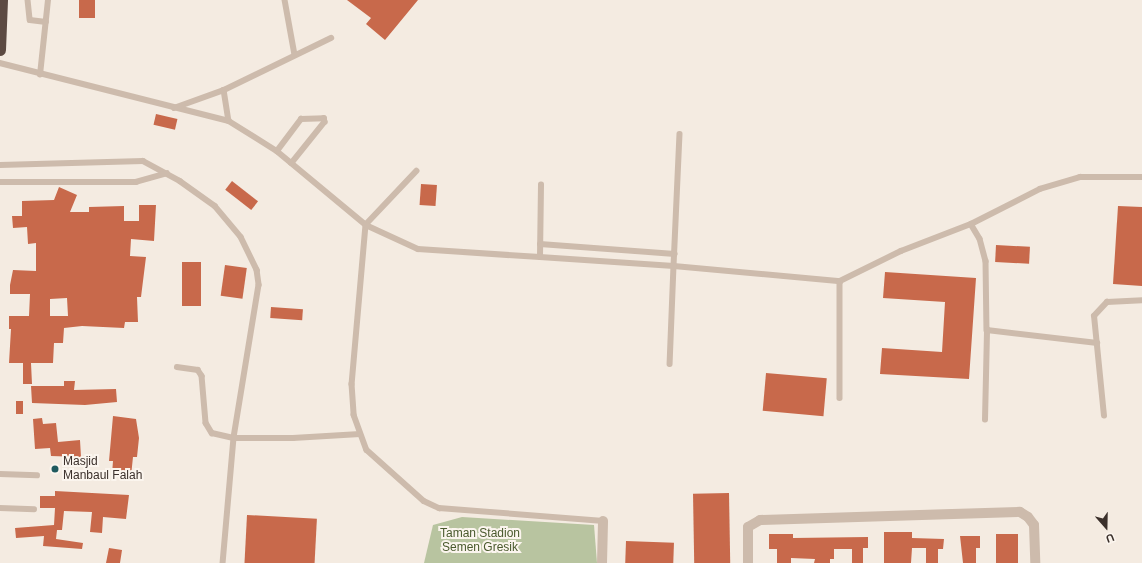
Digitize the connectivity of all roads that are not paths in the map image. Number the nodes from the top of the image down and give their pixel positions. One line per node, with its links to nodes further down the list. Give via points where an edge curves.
1 (2, 0): 7 (highway)
2 (28, 0): 5 (lane, via 30,20)
3 (48, 0): 5 (lane)
4 (285, 0): 8 (lane)
5 (46, 22): 10 (lane)
6 (331, 38): 8 (lane)
7 (0, 50)
8 (295, 55): 11 (lane)
9 (0, 63): 10 (lane)
10 (40, 75): 12 (lane)
11 (224, 90): 12 (lane); 13 (lane)
12 (174, 108): 13 (lane)
13 (229, 121): 15 (lane)
14 (680, 134): 26 (lane)
15 (277, 151): 16 (lane); 16 (lane, via 301,119 324,118 324,122)
16 (292, 163): 24 (lane)
17 (0, 165): 19 (lane, via 132,160 151,164)
18 (417, 171): 24 (lane)
19 (167, 173): 21 (lane, via 136,182); 39 (lane, via 215,206 229,220 241,237 257,270 259,285)
20 (1142, 177): 23 (lane, via 1068,179 1040,189)
21 (0, 182)
22 (541, 185): 25 (lane)
23 (971, 224): 29 (lane, via 901,251); 31 (lane, via 980,239 986,261)
24 (366, 225): 27 (lane, via 418,249); 38 (lane, via 352,384 354,415)
25 (540, 244): 26 (lane); 27 (lane)
26 (674, 254): 28 (lane)
27 (540, 257): 28 (lane)
28 (674, 266): 29 (lane); 33 (lane)
29 (840, 281): 35 (lane)
30 (1142, 300): 32 (lane, via 1107,302 1094,316)
31 (987, 330): 32 (lane); 37 (lane)
32 (1097, 343): 36 (lane)
33 (670, 364)
34 (177, 367): 39 (lane, via 198,370 202,376 207,428 212,433)
35 (840, 398)
36 (1104, 416)
37 (985, 420)
38 (360, 434): 39 (lane); 44 (lane, via 367,450 387,470 424,501 438,508)
39 (234, 438): 45 (lane)
40 (0, 474): 41 (lane)
41 (37, 475)
42 (0, 508): 43 (lane)
43 (34, 509)
44 (603, 520): 46 (street)
45 (223, 563)
46 (602, 563)
47 (748, 563): 48 (street, via 748,527 760,520 1020,512 1034,525)
48 (1035, 563)

